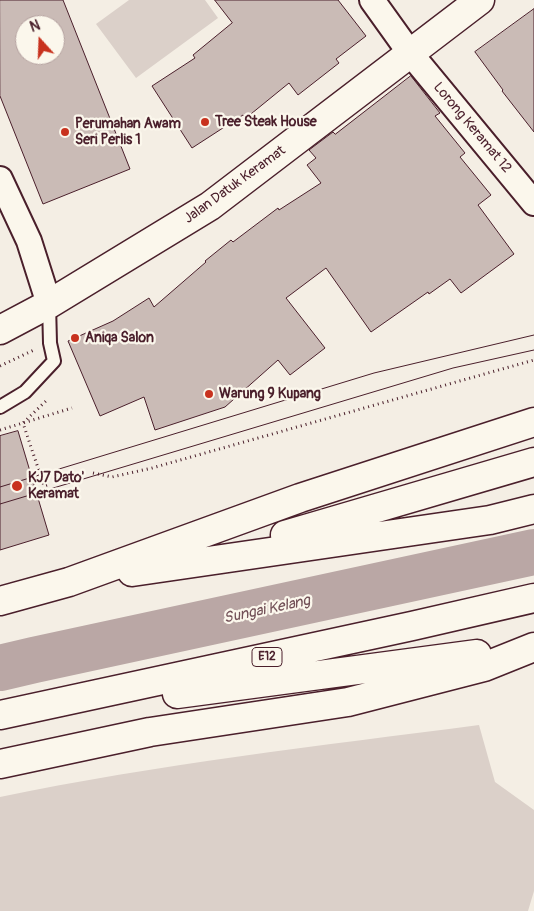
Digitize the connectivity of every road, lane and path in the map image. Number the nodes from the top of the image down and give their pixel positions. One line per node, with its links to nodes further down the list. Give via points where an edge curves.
1 (372, 0): 3 (street, Lorong Keramat 12)
2 (480, 0): 3 (main road, Jalan Datuk Keramat)
3 (410, 53): 5 (street, Lorong Keramat 12); 6 (main road, Jalan Datuk Keramat, via 210,206)
4 (0, 179): 6 (street, via 29,241)
5 (534, 203)
6 (49, 304): 7 (main road, Jalan Datuk Keramat); 8 (lane)
7 (0, 330)
8 (50, 343): 10 (path); 11 (lane, via 54,361 25,392)
9 (534, 360): 17 (path, via 152,468 112,477)
10 (0, 366)
11 (0, 407)
12 (72, 408): 14 (path)
13 (534, 422): 21 (main road, via 300,498)
14 (23, 423): 15 (path); 18 (path, via 44,486)
15 (0, 430)
16 (534, 462): 20 (main road)
17 (93, 473)
18 (47, 485)
19 (534, 509): 20 (main road, via 490,520)
20 (188, 563): 21 (main road)
21 (69, 582): 23 (main road)
22 (534, 598): 26 (main road, E12)
23 (0, 601)
24 (534, 640): 26 (main road, via 487,652)
25 (534, 647): 27 (main road, via 484,667 348,702 150,732)
26 (0, 717)
27 (0, 764)

